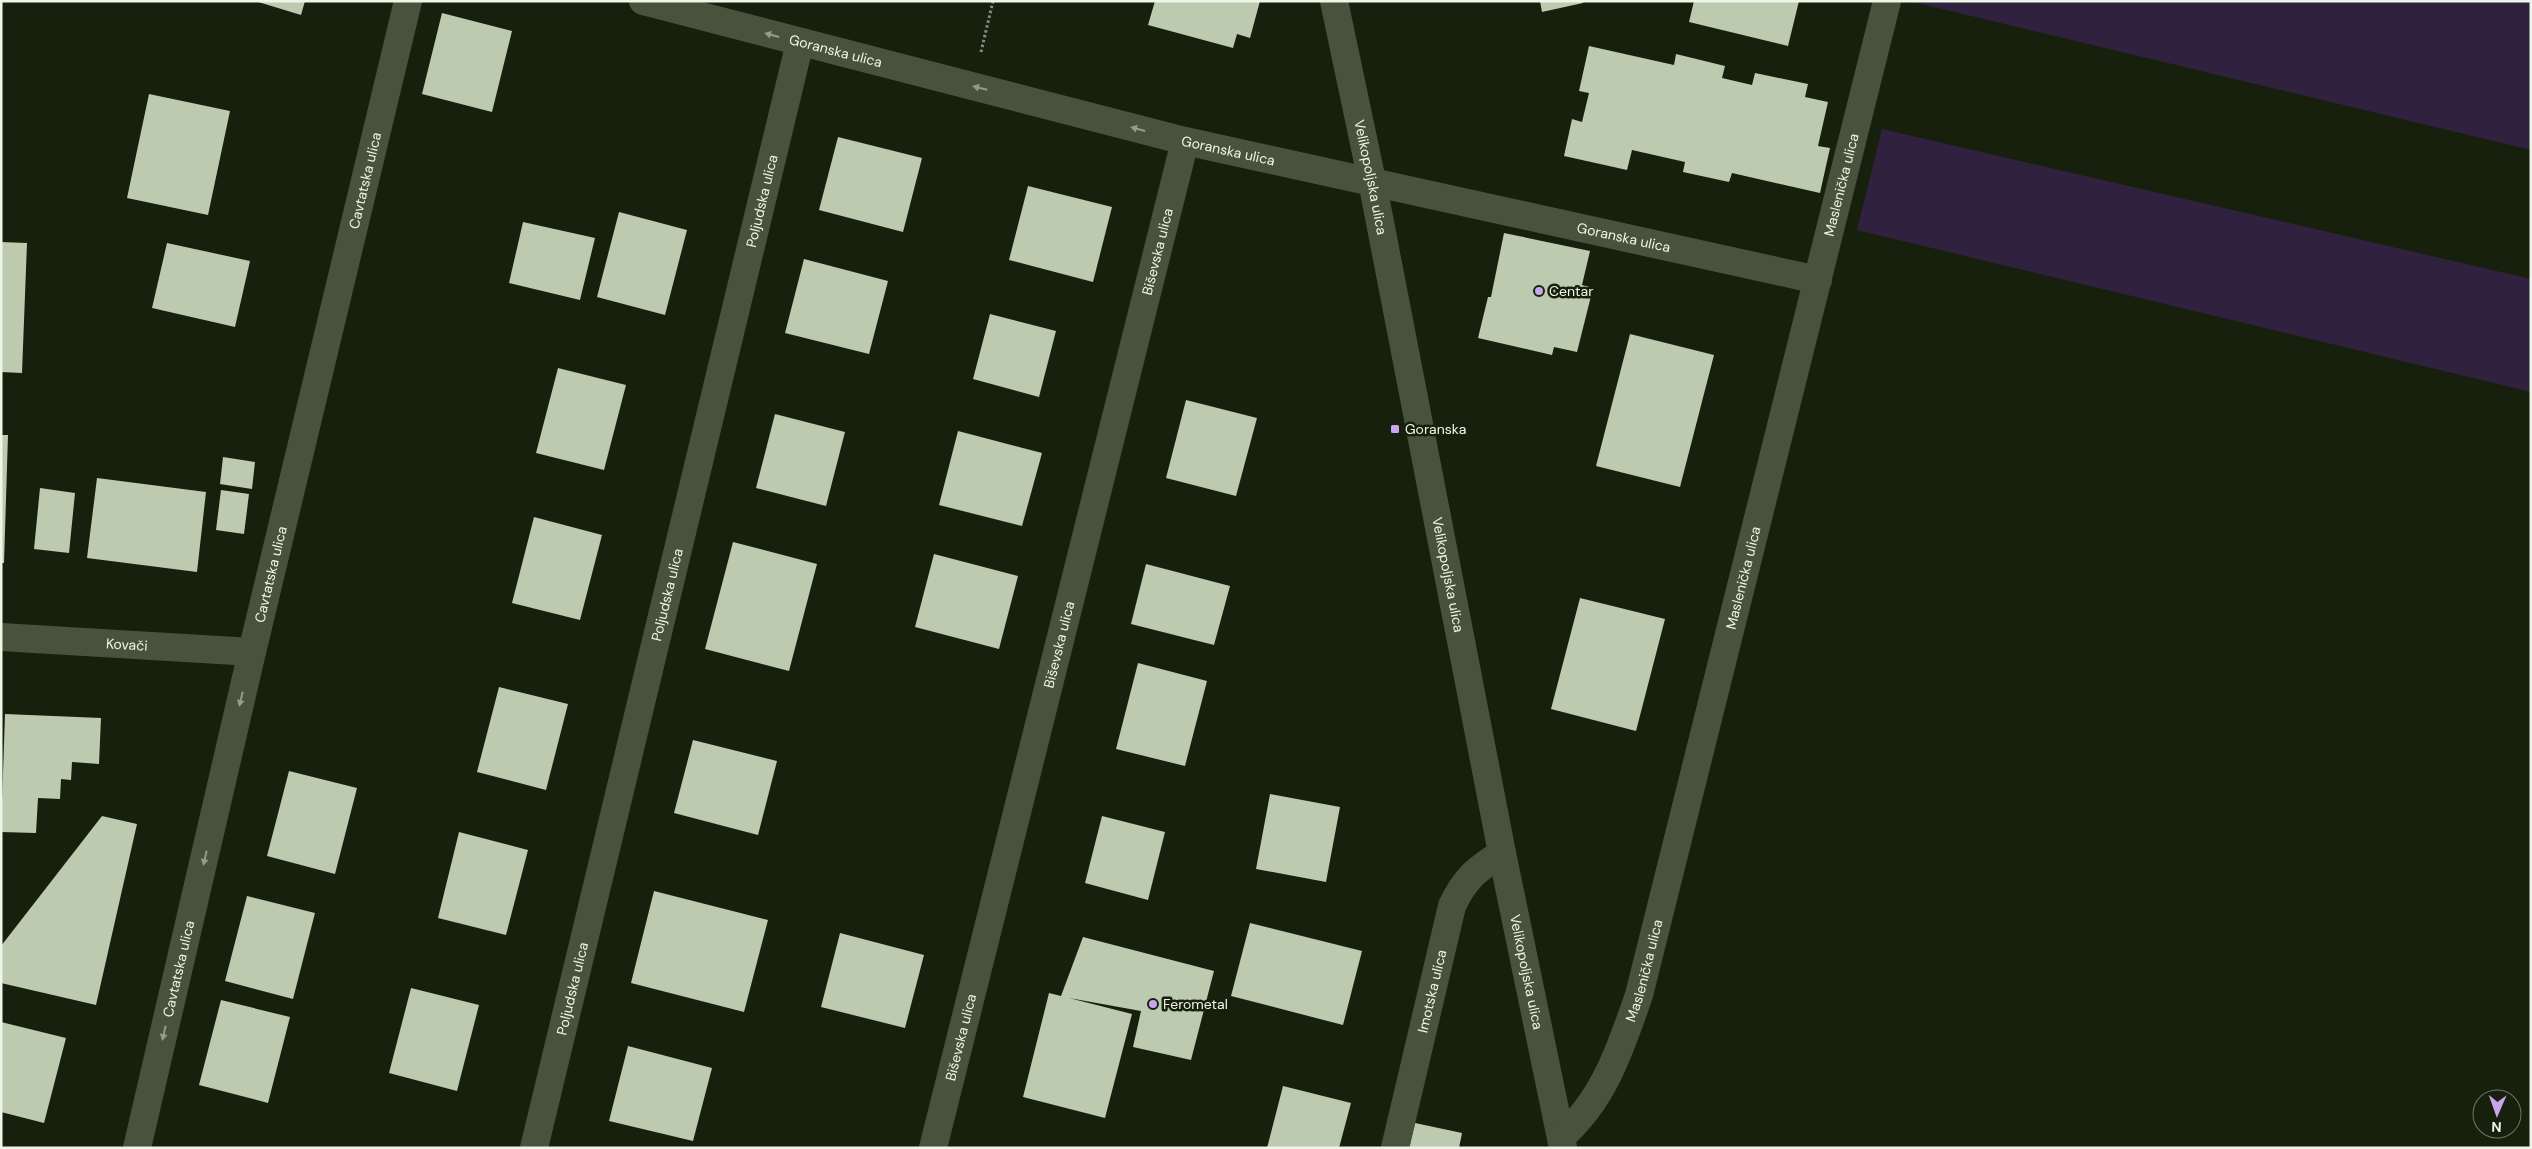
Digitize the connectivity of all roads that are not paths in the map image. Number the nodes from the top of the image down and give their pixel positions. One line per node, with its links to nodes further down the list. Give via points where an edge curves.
1 (408, 1): 10 (street, Cavtatska ulica)
2 (642, 1): 5 (street, Goranska ulica, one-way to 2)
3 (1334, 1): 7 (street, Velikopoljska ulica)
4 (1887, 1): 8 (street, Maslenička ulica)
5 (800, 42): 6 (street, Goranska ulica, one-way to 5); 14 (street, Poljudska ulica)
6 (1185, 141): 7 (street, Goranska ulica); 15 (street, Biševska ulica)
7 (1372, 181): 8 (street, Goranska ulica); 11 (street, Velikopoljska ulica)
8 (1818, 280): 12 (street, Maslenička ulica, via 1638,995 1595,1101)
9 (1, 637): 10 (street, Kovači)
10 (252, 652): 13 (street, Cavtatska ulica, one-way to 13)
11 (1502, 854): 12 (street, Velikopoljska ulica); 16 (street, Imotska ulica, via 1475,870 1461,887 1452,906)
12 (1562, 1142)
13 (137, 1148)
14 (534, 1148)
15 (933, 1148)
16 (1395, 1148)

